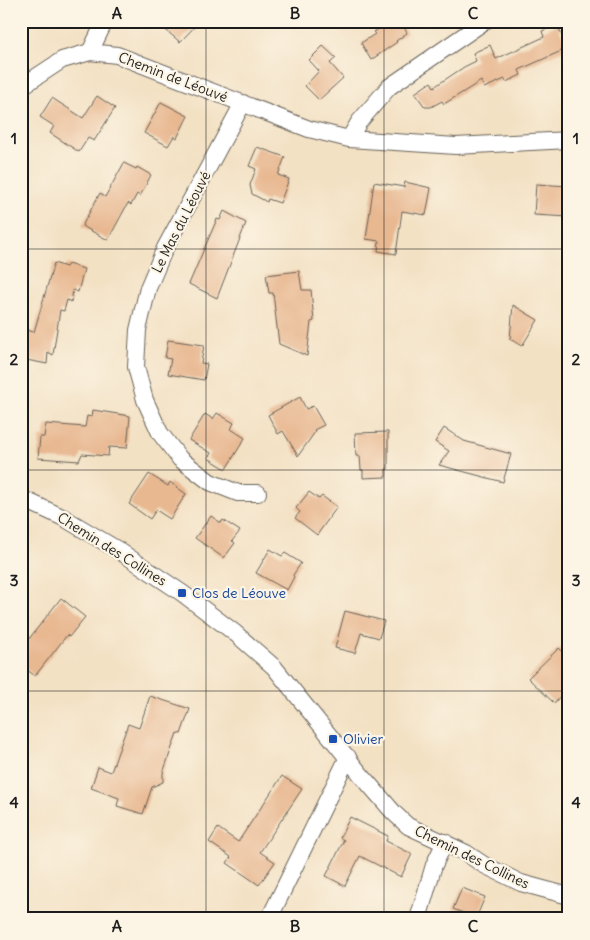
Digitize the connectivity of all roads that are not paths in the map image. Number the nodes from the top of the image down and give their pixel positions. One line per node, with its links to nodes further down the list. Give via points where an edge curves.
1 (105, 21): 3 (street)
2 (485, 21): 6 (street, via 388,87)
3 (90, 52): 4 (street, Chemin de Léouvé, via 62,60); 5 (street, Chemin de Léouvé, via 117,55)
4 (21, 87)
5 (243, 103): 6 (street, Chemin de Léouvé, via 309,129); 8 (street, Le Mas du Léouvé, via 165,248 148,288 138,330 136,367 145,400 160,433 180,459 210,482 238,493)
6 (349, 139): 7 (street, Chemin de Léouvé, via 456,146)
7 (569, 140)
8 (258, 493)
9 (21, 498): 10 (street, Chemin des Collines, via 64,518 118,550 235,632 274,667)
10 (348, 757): 11 (street, Chemin des Collines, via 408,826); 13 (street)
11 (445, 842): 12 (street, Chemin des Collines, via 521,883); 14 (street, via 434,865)
12 (569, 896)
13 (269, 919)
14 (418, 919)

